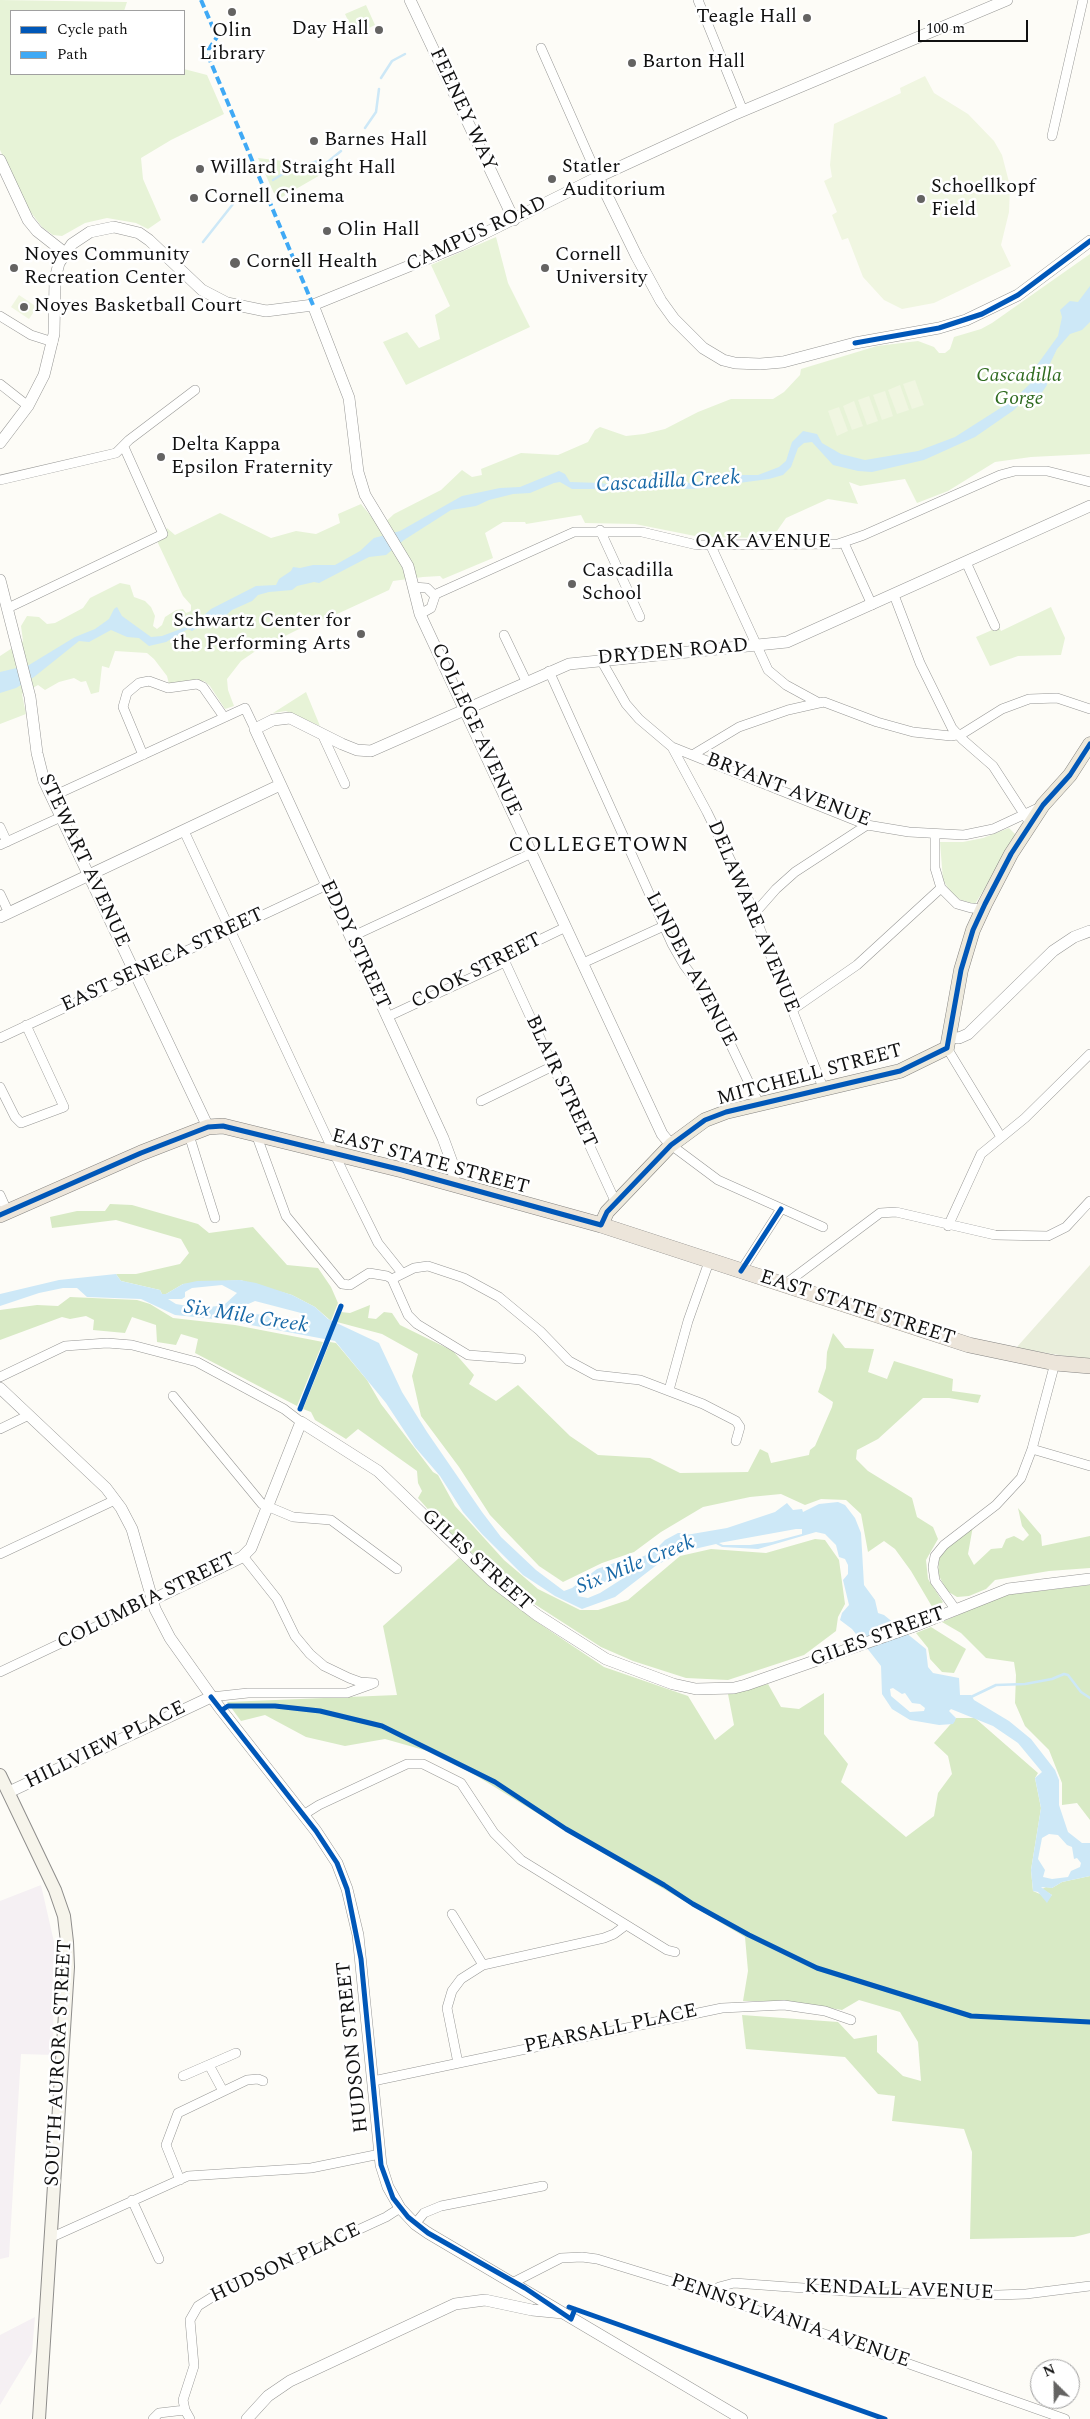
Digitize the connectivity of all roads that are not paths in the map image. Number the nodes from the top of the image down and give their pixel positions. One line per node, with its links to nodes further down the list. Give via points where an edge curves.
1 (410, 0): 10 (street, FEENEY WAY)
2 (698, 0): 6 (street)
3 (1007, 0): 6 (street, CAMPUS ROAD)
4 (1083, 0): 7 (street)
5 (541, 48): 9 (street)
6 (742, 111): 9 (street, CAMPUS ROAD)
7 (1052, 136)
8 (0, 160): 12 (street, via 28,220 36,231)
9 (598, 177): 10 (street, CAMPUS ROAD); 11 (street, via 637,257 674,319 703,348 735,363 783,362 838,346 966,320 1018,295)
10 (514, 220): 13 (street, CAMPUS ROAD, via 431,258)
11 (1090, 241)
12 (65, 253): 13 (street, CAMPUS ROAD, via 76,240 90,232 127,229 149,240 202,290 228,303 266,311); 15 (street, CAMPUS ROAD, via 55,279)
13 (313, 305): 29 (street, COLLEGE AVENUE, via 349,398 362,488 405,559)
14 (0, 316): 15 (street, via 30,336)
15 (53, 342): 18 (street, CAMPUS ROAD, via 44,375)
16 (0, 384): 18 (street)
17 (195, 390): 20 (street)
18 (28, 406): 19 (street, CAMPUS ROAD)
19 (0, 443)
20 (124, 447): 21 (street, via 116,453); 33 (street, via 163,534)
21 (0, 480)
22 (1090, 482): 25 (street, OAK AVENUE, via 1041,470 1015,471)
23 (1090, 506): 27 (street, DRYDEN ROAD)
24 (600, 530): 26 (street, OAK AVENUE, via 642,532); 30 (street, OAK AVENUE, via 564,535); 35 (street)
25 (844, 543): 26 (street, OAK AVENUE); 32 (street)
26 (711, 546): 38 (street)
27 (966, 562): 31 (street, DRYDEN ROAD); 36 (street)
28 (0, 580): 33 (street, STEWART AVENUE)
29 (413, 587): 30 (street, via 427,588); 34 (street, COLLEGE AVENUE)
30 (434, 595): 34 (street, OAK AVENUE, via 433,605)
31 (894, 595): 32 (street, DRYDEN ROAD); 48 (street, via 920,663)
32 (872, 605): 38 (street, DRYDEN ROAD, via 798,638)
33 (8, 608): 55 (street, STEWART AVENUE, via 30,697 40,771)
34 (420, 614): 43 (street, COLLEGE AVENUE)
35 (640, 618)
36 (995, 626)
37 (504, 635): 41 (street)
38 (756, 645): 39 (street, DRYDEN ROAD); 42 (street, via 775,678)
39 (601, 660): 40 (street, DRYDEN ROAD, via 569,664); 50 (street, BRYANT AVENUE, via 638,719)
40 (549, 671): 41 (street, DRYDEN ROAD); 71 (street, LINDEN AVENUE)
41 (526, 681): 43 (street, DRYDEN ROAD)
42 (820, 703): 48 (street, via 914,732); 51 (street, via 739,727)
43 (465, 709): 47 (street, DRYDEN ROAD, via 371,751 357,750); 63 (street, COLLEGE AVENUE)
44 (1090, 709): 48 (street, via 1057,698 1029,699 1002,709)
45 (224, 717): 46 (street, EDDY STREET, via 245,708); 52 (street); 52 (street, via 197,684 168,688 149,681 139,683 127,693 123,707)
46 (255, 729): 47 (street, DRYDEN ROAD, via 273,720 290,718); 54 (street, EDDY STREET)
47 (322, 734): 53 (street)
48 (958, 736): 57 (street, via 993,766)
49 (1090, 744): 57 (main road, via 1070,775)
50 (672, 747): 51 (street, BRYANT AVENUE); 69 (street, DELAWARE AVENUE, via 720,838)
51 (694, 754): 58 (street, BRYANT AVENUE)
52 (143, 755): 55 (street)
53 (345, 784)
54 (280, 785): 60 (street); 65 (street, EDDY STREET)
55 (51, 797): 56 (street, STEWART AVENUE)
56 (61, 816): 62 (street); 64 (street, STEWART AVENUE)
57 (1028, 820): 61 (street, BRYANT AVENUE, via 974,834); 68 (main road)
58 (867, 825): 61 (street, BRYANT AVENUE); 69 (street, via 795,872)
59 (0, 827): 62 (street)
60 (184, 831): 64 (street); 73 (street)
61 (935, 835): 66 (street, via 935,868)
62 (4, 843)
63 (532, 853): 72 (street, COLLEGE AVENUE); 75 (street)
64 (89, 875): 70 (street); 78 (street, STEWART AVENUE)
65 (327, 885): 73 (street, EAST SENECA STREET); 75 (street, EDDY STREET)
66 (942, 888): 68 (street, via 957,904); 79 (street, via 857,966)
67 (0, 894): 70 (street)
68 (983, 909): 83 (main road, via 965,957)
69 (754, 914): 79 (street, DELAWARE AVENUE)
70 (4, 915)
71 (664, 926): 77 (street); 89 (street, LINDEN AVENUE, via 684,965 708,997)
72 (566, 927): 76 (street, COOK STREET, via 510,954); 77 (street, COLLEGE AVENUE)
73 (230, 930): 78 (street, EAST SENECA STREET); 95 (street)
74 (1090, 931): 83 (street, MITCHELL STREET, via 1053,951 968,1034)
75 (351, 938): 80 (street, EDDY STREET)
76 (504, 962): 80 (street, COOK STREET); 85 (street, BLAIR STREET)
77 (583, 963): 94 (street, COLLEGE AVENUE, via 662,1134)
78 (136, 974): 81 (street, EAST SENECA STREET); 90 (street, STEWART AVENUE)
79 (792, 1010): 87 (street, DELAWARE AVENUE)
80 (387, 1017): 96 (street, EDDY STREET, via 443,1138 454,1168)
81 (26, 1026): 82 (street, EAST SENECA STREET); 86 (street, via 64,1107 21,1124)
82 (0, 1038)
83 (948, 1043): 87 (main road, MITCHELL STREET, via 900,1071); 93 (street)
84 (1090, 1054): 93 (street)
85 (553, 1066): 88 (street); 99 (street, BLAIR STREET)
86 (0, 1087)
87 (824, 1090): 89 (main road, MITCHELL STREET)
88 (480, 1101)
89 (759, 1104): 94 (main road, MITCHELL STREET, via 705,1120)
90 (208, 1127): 91 (highway, EAST STATE STREET, via 223,1126); 92 (highway, EAST STATE STREET)
91 (256, 1134): 95 (highway, EAST STATE STREET); 109 (street, via 289,1222 342,1284 350,1285 369,1274)
92 (190, 1135): 101 (highway, EAST STATE STREET); 102 (street)
93 (1001, 1137): 104 (street, via 981,1154)
94 (671, 1146): 99 (main road, MITCHELL STREET); 100 (street, via 718,1180)
95 (334, 1153): 96 (highway, EAST STATE STREET); 108 (street, via 378,1243)
96 (453, 1185): 103 (highway, EAST STATE STREET)
97 (0, 1195): 101 (street)
98 (1090, 1202): 104 (street, via 1066,1227 1048,1236 995,1235)
99 (616, 1203): 103 (main road, MITCHELL STREET, via 607,1212)
100 (781, 1209): 105 (street); 107 (street)
101 (4, 1214)
102 (215, 1218)
103 (602, 1225): 106 (highway, EAST STATE STREET)
104 (948, 1226): 110 (street, via 896,1212 880,1213)
105 (823, 1227)
106 (710, 1259): 107 (highway, EAST STATE STREET); 116 (street, via 688,1320)
107 (740, 1271): 110 (highway, EAST STATE STREET)
108 (402, 1273): 109 (street); 116 (street, via 428,1266 464,1278 499,1297 578,1366 595,1375 640,1380)
109 (392, 1279): 111 (street, via 408,1315 417,1324 474,1357)
110 (784, 1285): 112 (highway, EAST STATE STREET, via 969,1346)
111 (520, 1359)
112 (1055, 1363): 113 (highway, EAST STATE STREET); 122 (street)
113 (1090, 1366)
114 (0, 1377): 119 (street, GILES STREET, via 65,1346 132,1345 197,1362 284,1409)
115 (0, 1388): 118 (street, HUDSON STREET)
116 (669, 1390): 121 (street, via 736,1421 740,1427)
117 (174, 1396): 125 (street, via 254,1496)
118 (29, 1415): 120 (street); 124 (street, HUDSON STREET)
119 (301, 1422): 125 (street, COLUMBIA STREET); 131 (street, GILES STREET, via 378,1471 513,1598 586,1647 625,1667 696,1689 734,1688)
120 (0, 1428)
121 (736, 1441)
122 (1032, 1449): 123 (street); 131 (street, via 1021,1478 1013,1489 944,1545 936,1556 933,1567 935,1581)
123 (1090, 1466)
124 (115, 1500): 126 (street); 130 (street, HUDSON STREET, via 132,1529)
125 (269, 1506): 127 (street, COLUMBIA STREET, via 256,1539); 128 (street, via 293,1517 331,1520)
126 (0, 1554)
127 (243, 1556): 130 (street, COLUMBIA STREET); 133 (street, via 277,1599 301,1644 324,1666 360,1682 374,1683 347,1693 248,1693)
128 (397, 1569)
129 (1090, 1579): 131 (street, GILES STREET, via 1019,1586)
130 (152, 1600): 132 (street, COLUMBIA STREET); 133 (street, HUDSON STREET, via 170,1638)
131 (956, 1610)
132 (0, 1672)
133 (212, 1697): 135 (street, HILLVIEW PLACE); 136 (street, HUDSON STREET)
134 (0, 1775): 135 (main road, SOUTH AURORA STREET)
135 (4, 1794): 155 (main road, SOUTH AURORA STREET, via 53,1886 66,1929 68,1967)
136 (304, 1815): 138 (street, via 407,1764 422,1764 461,1783 494,1833 514,1855); 147 (street, HUDSON STREET, via 337,1863 353,1913 361,1959)
137 (452, 1914): 140 (street)
138 (626, 1925): 139 (street); 140 (street, via 604,1938)
139 (675, 1952)
140 (483, 1965): 143 (street, via 461,1979 448,2000)
141 (850, 2020): 143 (street, PEARSALL PLACE, via 835,2014 784,2005 729,2007)
142 (236, 2053): 144 (street)
143 (458, 2062): 147 (street, PEARSALL PLACE)
144 (209, 2065): 145 (street); 148 (street)
145 (183, 2076)
146 (263, 2081): 148 (street, via 253,2079)
147 (373, 2081): 149 (street, HUDSON STREET)
148 (222, 2091): 150 (street, via 178,2113 166,2145)
149 (380, 2154): 150 (street, via 311,2168 194,2176); 153 (street, HUDSON STREET, via 388,2187)
150 (180, 2180): 152 (street)
151 (543, 2186): 154 (street, via 441,2206 424,2213)
152 (132, 2200): 155 (street); 156 (street)
153 (400, 2208): 154 (street, HUDSON STREET); 161 (street, HUDSON PLACE, via 198,2306 190,2320 194,2366 184,2395)
154 (415, 2224): 157 (street, HUDSON STREET)
155 (50, 2238): 162 (main road, SOUTH AURORA STREET)
156 (159, 2259)
157 (514, 2282): 159 (street, PENNSYLVANIA AVENUE, via 561,2258 582,2257); 160 (street, HUDSON STREET)
158 (1090, 2286): 159 (street, KENDALL AVENUE, via 998,2295 734,2284 719,2287)
159 (711, 2294): 167 (street, PENNSYLVANIA AVENUE)
160 (565, 2314): 165 (street, via 485,2300 455,2304 290,2381 268,2396); 166 (street, HUDSON STREET)
161 (185, 2410): 163 (street, via 159,2413); 164 (street)
162 (38, 2419)
163 (153, 2419)
164 (190, 2419)
165 (247, 2419)
166 (742, 2419)
167 (1065, 2419)

